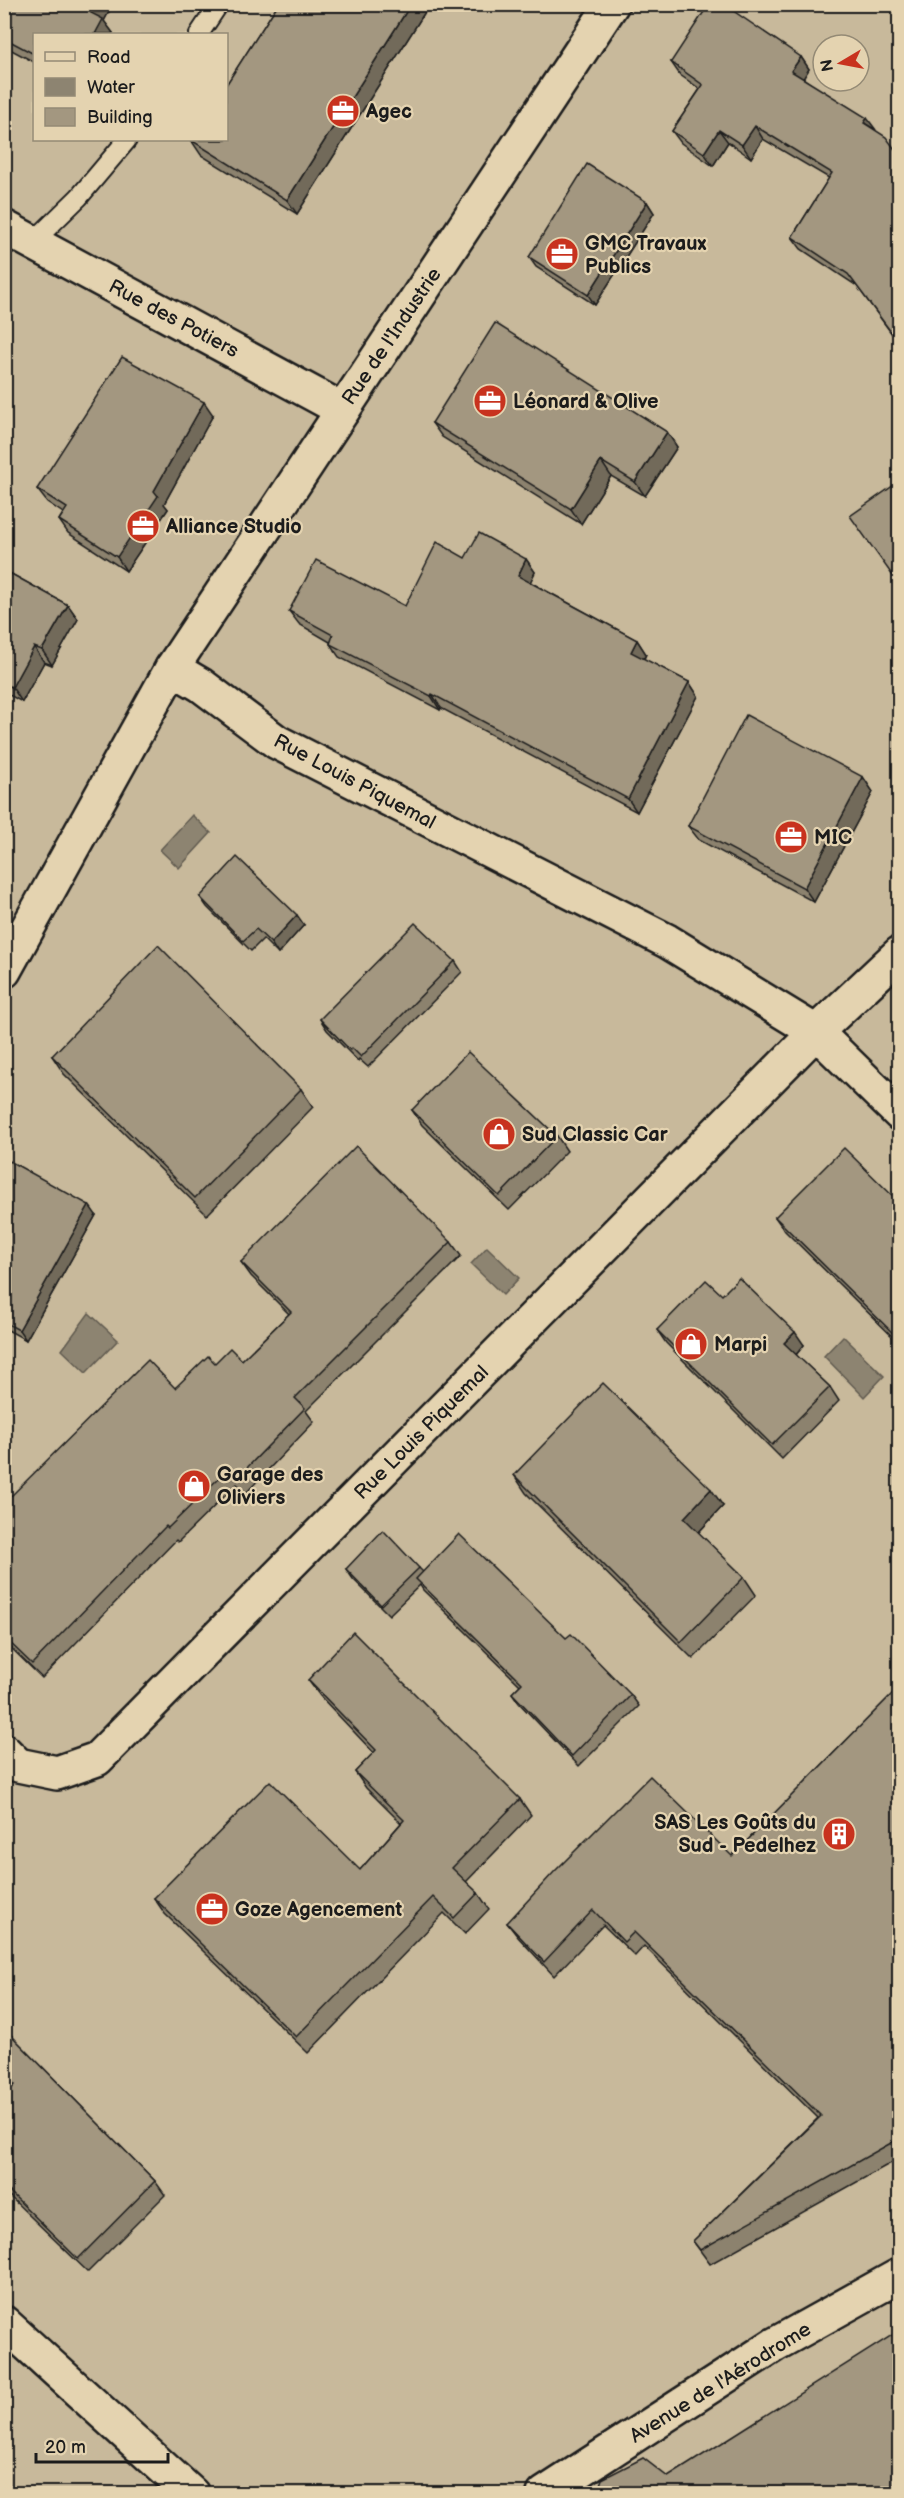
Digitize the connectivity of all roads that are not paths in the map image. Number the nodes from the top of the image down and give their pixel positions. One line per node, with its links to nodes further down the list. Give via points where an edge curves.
1 (219, 4): 3 (lane)
2 (612, 4): 7 (street, Rue de l'Industrie)
3 (200, 33)
4 (126, 141): 6 (lane, via 79,197)
5 (4, 226): 6 (street, Rue des Potiers)
6 (33, 242): 7 (street, Rue des Potiers)
7 (342, 410): 8 (street, Rue de l'Industrie)
8 (172, 668): 10 (street); 11 (street, Rue Louis Piquemal, via 277,742 666,941)
9 (900, 952): 11 (street)
10 (4, 970)
11 (816, 1032): 12 (street, Rue Louis Piquemal); 13 (street, Rue Louis Piquemal, via 97,1759 57,1773 18,1765)
12 (900, 1114)
13 (4, 1751)
14 (900, 2275): 17 (street, Avenue de l'Aérodrome, via 774,2345)
15 (4, 2323): 16 (street)
16 (192, 2493)
17 (544, 2493)

